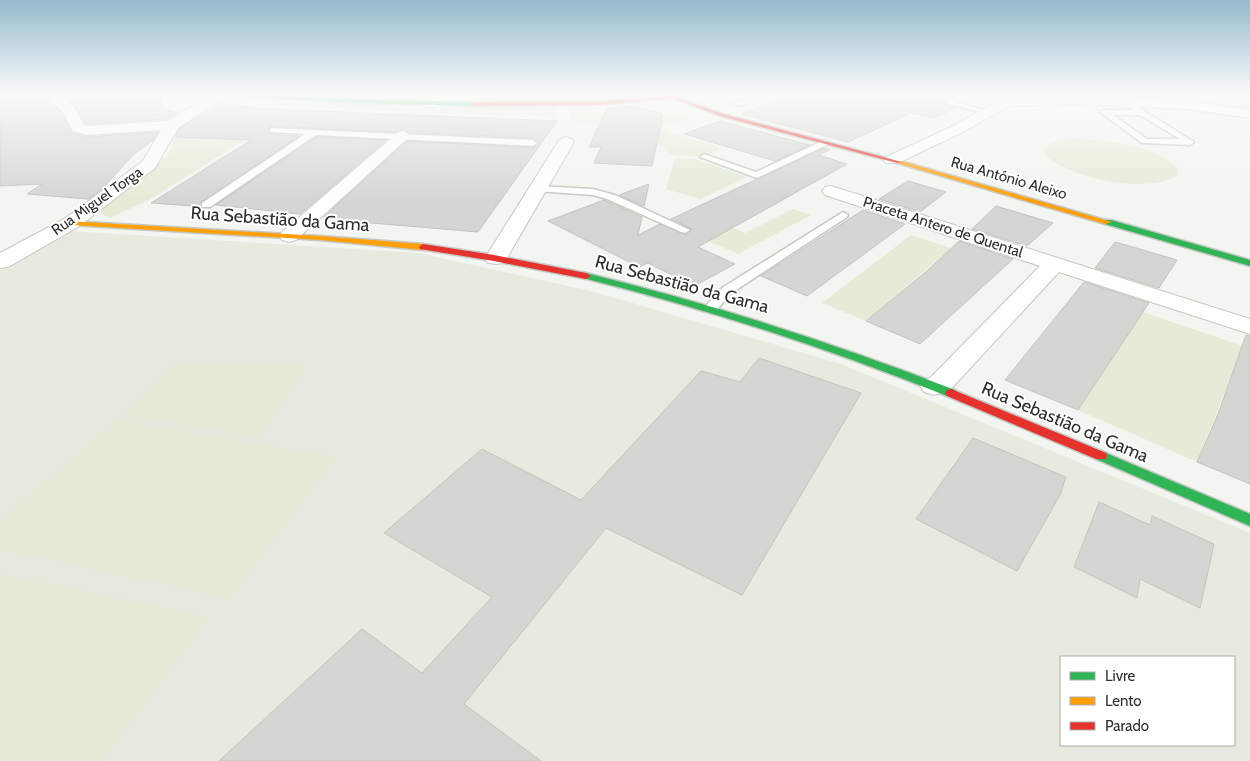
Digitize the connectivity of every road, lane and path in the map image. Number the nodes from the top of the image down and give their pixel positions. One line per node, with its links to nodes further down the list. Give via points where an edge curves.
1 (82, 130): 2 (street)
2 (104, 130)
3 (169, 130): 20 (street, Rua Miguel Torga, via 148,164)
4 (273, 130): 9 (lane)
5 (776, 130): 13 (street, Rua António Aleixo)
6 (957, 130): 15 (street)
7 (1129, 130): 8 (lane, via 1145,141 1190,142)
8 (1169, 130)
9 (314, 132): 10 (lane); 18 (lane)
10 (402, 136): 11 (lane); 22 (street)
11 (533, 142)
12 (566, 142): 16 (street)
13 (824, 143): 14 (lane, via 756,175); 15 (street, Rua António Aleixo)
14 (704, 157)
15 (892, 160): 26 (street, Rua António Aleixo)
16 (538, 188): 21 (lane, via 593,192 611,197); 23 (street)
17 (831, 191): 25 (street, Praceta Antero de Quental)
18 (206, 205)
19 (843, 215): 27 (lane, via 726,291)
20 (71, 223): 22 (street, Rua Sebastião da Gama); 24 (street, Rua Miguel Torga)
21 (684, 230)
22 (289, 236): 23 (street, Rua Sebastião da Gama, via 404,245)
23 (496, 258): 27 (street, Rua Sebastião da Gama, via 589,276)
24 (0, 262)
25 (1054, 263): 28 (street, Praceta Antero de Quental); 29 (street, via 940,384)
26 (1250, 263)
27 (711, 308): 29 (street, Rua Sebastião da Gama, via 841,350)
28 (1250, 327)
29 (934, 386): 30 (street, Rua Sebastião da Gama)
30 (1250, 520)

